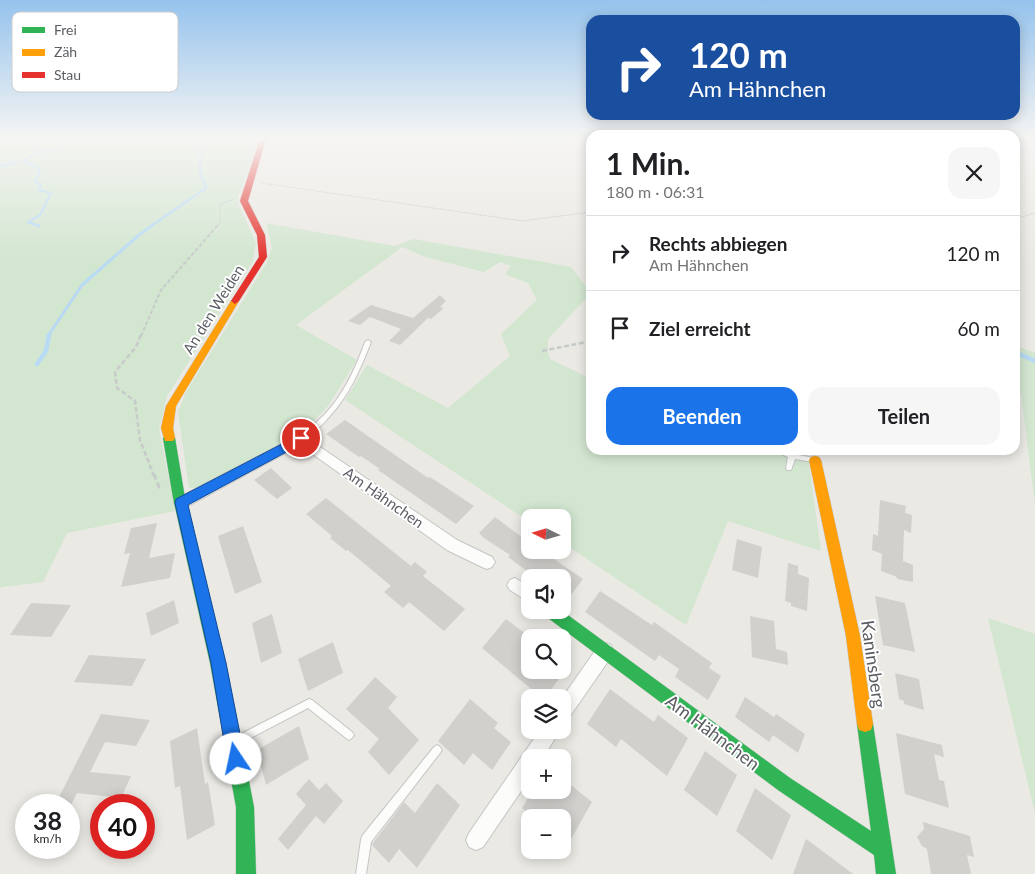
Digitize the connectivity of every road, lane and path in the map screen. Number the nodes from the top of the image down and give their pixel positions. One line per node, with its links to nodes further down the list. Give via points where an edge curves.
1 (250, 182): 2 (street); 3 (path, via 522,221)
2 (245, 195): 13 (street, An den Weiden, via 249,215 263,239 263,257 172,406 167,428); 13 (path, via 220,204 220,223 161,290 136,347 115,372 117,388 134,401 140,440 159,487)
3 (586, 213)
4 (1035, 213): 5 (path)
5 (1020, 217)
6 (368, 342): 9 (lane, via 362,361 328,416)
7 (586, 342): 8 (path)
8 (542, 351)
9 (301, 438): 13 (street); 14 (street, Am Hähnchen, via 452,545)
10 (792, 456): 11 (lane); 12 (lane)
11 (815, 460): 25 (street, Kaninsberg, via 854,636)
12 (788, 468)
13 (180, 497): 21 (street, An den Weiden)
14 (487, 562)
15 (515, 585): 16 (street)
16 (521, 589)
17 (561, 619): 18 (street, Am Hähnchen)
18 (605, 651): 19 (street); 25 (street, Am Hähnchen, via 784,784)
19 (571, 700)
20 (349, 735): 21 (lane, via 309,704)
21 (233, 743): 26 (street, An den Weiden, via 245,807)
22 (437, 750): 27 (lane, via 366,840)
23 (521, 774): 24 (street)
24 (476, 840)
25 (881, 849): 28 (street, Kaninsberg)
26 (246, 874)
27 (361, 874)
28 (886, 874)

